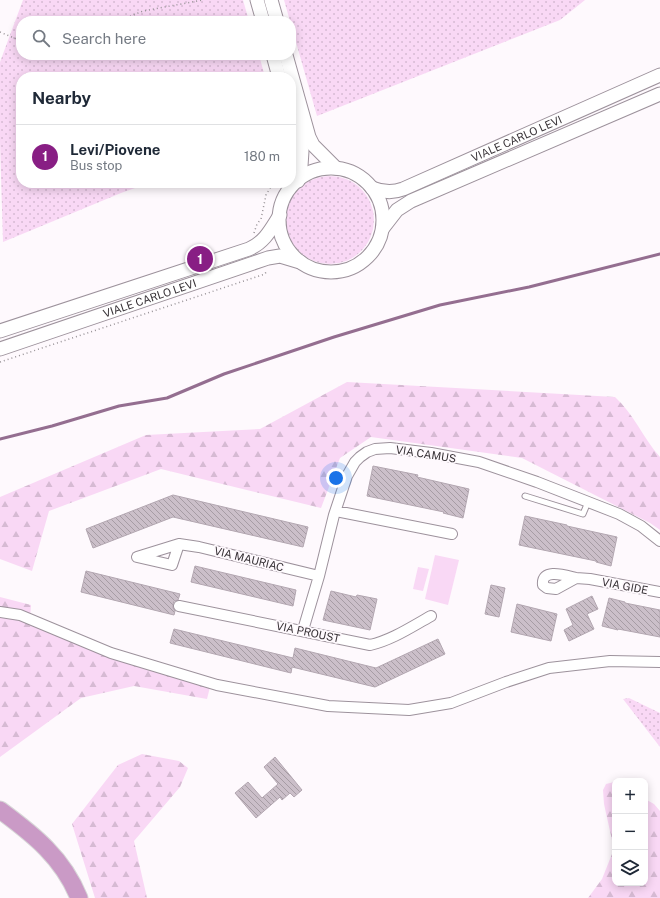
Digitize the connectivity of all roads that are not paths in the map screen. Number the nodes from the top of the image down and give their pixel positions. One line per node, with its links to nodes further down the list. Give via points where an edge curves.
1 (257, 0): 3 (street)
2 (271, 0): 4 (street)
3 (262, 16)
4 (276, 16)
5 (275, 60): 7 (street)
6 (287, 60): 8 (street)
7 (278, 72)
8 (291, 72)
9 (660, 75): 17 (street, VIALE CARLO LEVI, via 403,189 382,191)
10 (296, 91): 13 (street, via 313,145)
11 (660, 94): 19 (street, VIALE CARLO LEVI, via 411,201 398,210)
12 (296, 132): 14 (street, via 302,151)
13 (336, 168): 14 (street, via 319,170); 17 (street, via 354,174)
14 (298, 181): 15 (street)
15 (296, 183)
16 (292, 188): 18 (street, via 285,196)
17 (372, 188): 19 (street, via 383,214)
18 (280, 215): 20 (street, via 280,226 286,246); 21 (street, VIALE CARLO LEVI, via 265,238 249,249)
19 (383, 228): 20 (street, via 372,252 351,269 341,272 319,271)
20 (300, 262): 22 (street, VIALE CARLO LEVI, via 280,256 268,258)
21 (0, 331)
22 (0, 348)
23 (526, 496): 24 (lane, via 583,514)
24 (588, 502): 25 (street, VIA CAMUS, via 479,462 390,448 367,452 355,462 347,476); 27 (street, VIA CAMUS, via 619,514 641,526)
25 (336, 511): 26 (street); 29 (street, VIA CAMUS)
26 (452, 534)
27 (660, 541)
28 (179, 544): 29 (street, VIA MAURIAC)
29 (319, 576): 35 (street, VIA CAMUS)
30 (576, 578): 31 (street, VIA GIDE)
31 (660, 592)
32 (179, 606): 35 (street, VIA PROUST)
33 (0, 612): 36 (street, via 20,615 111,653 217,684 328,706 409,710 451,704 550,668 610,661)
34 (431, 616): 35 (street, VIA PROUST, via 397,635 370,645)
35 (303, 630)
36 (660, 662)
37 (0, 810): 40 (highway, via 52,854 67,873)
38 (0, 822): 39 (highway, via 22,838 41,857 58,880)
39 (67, 898)
40 (79, 898)

